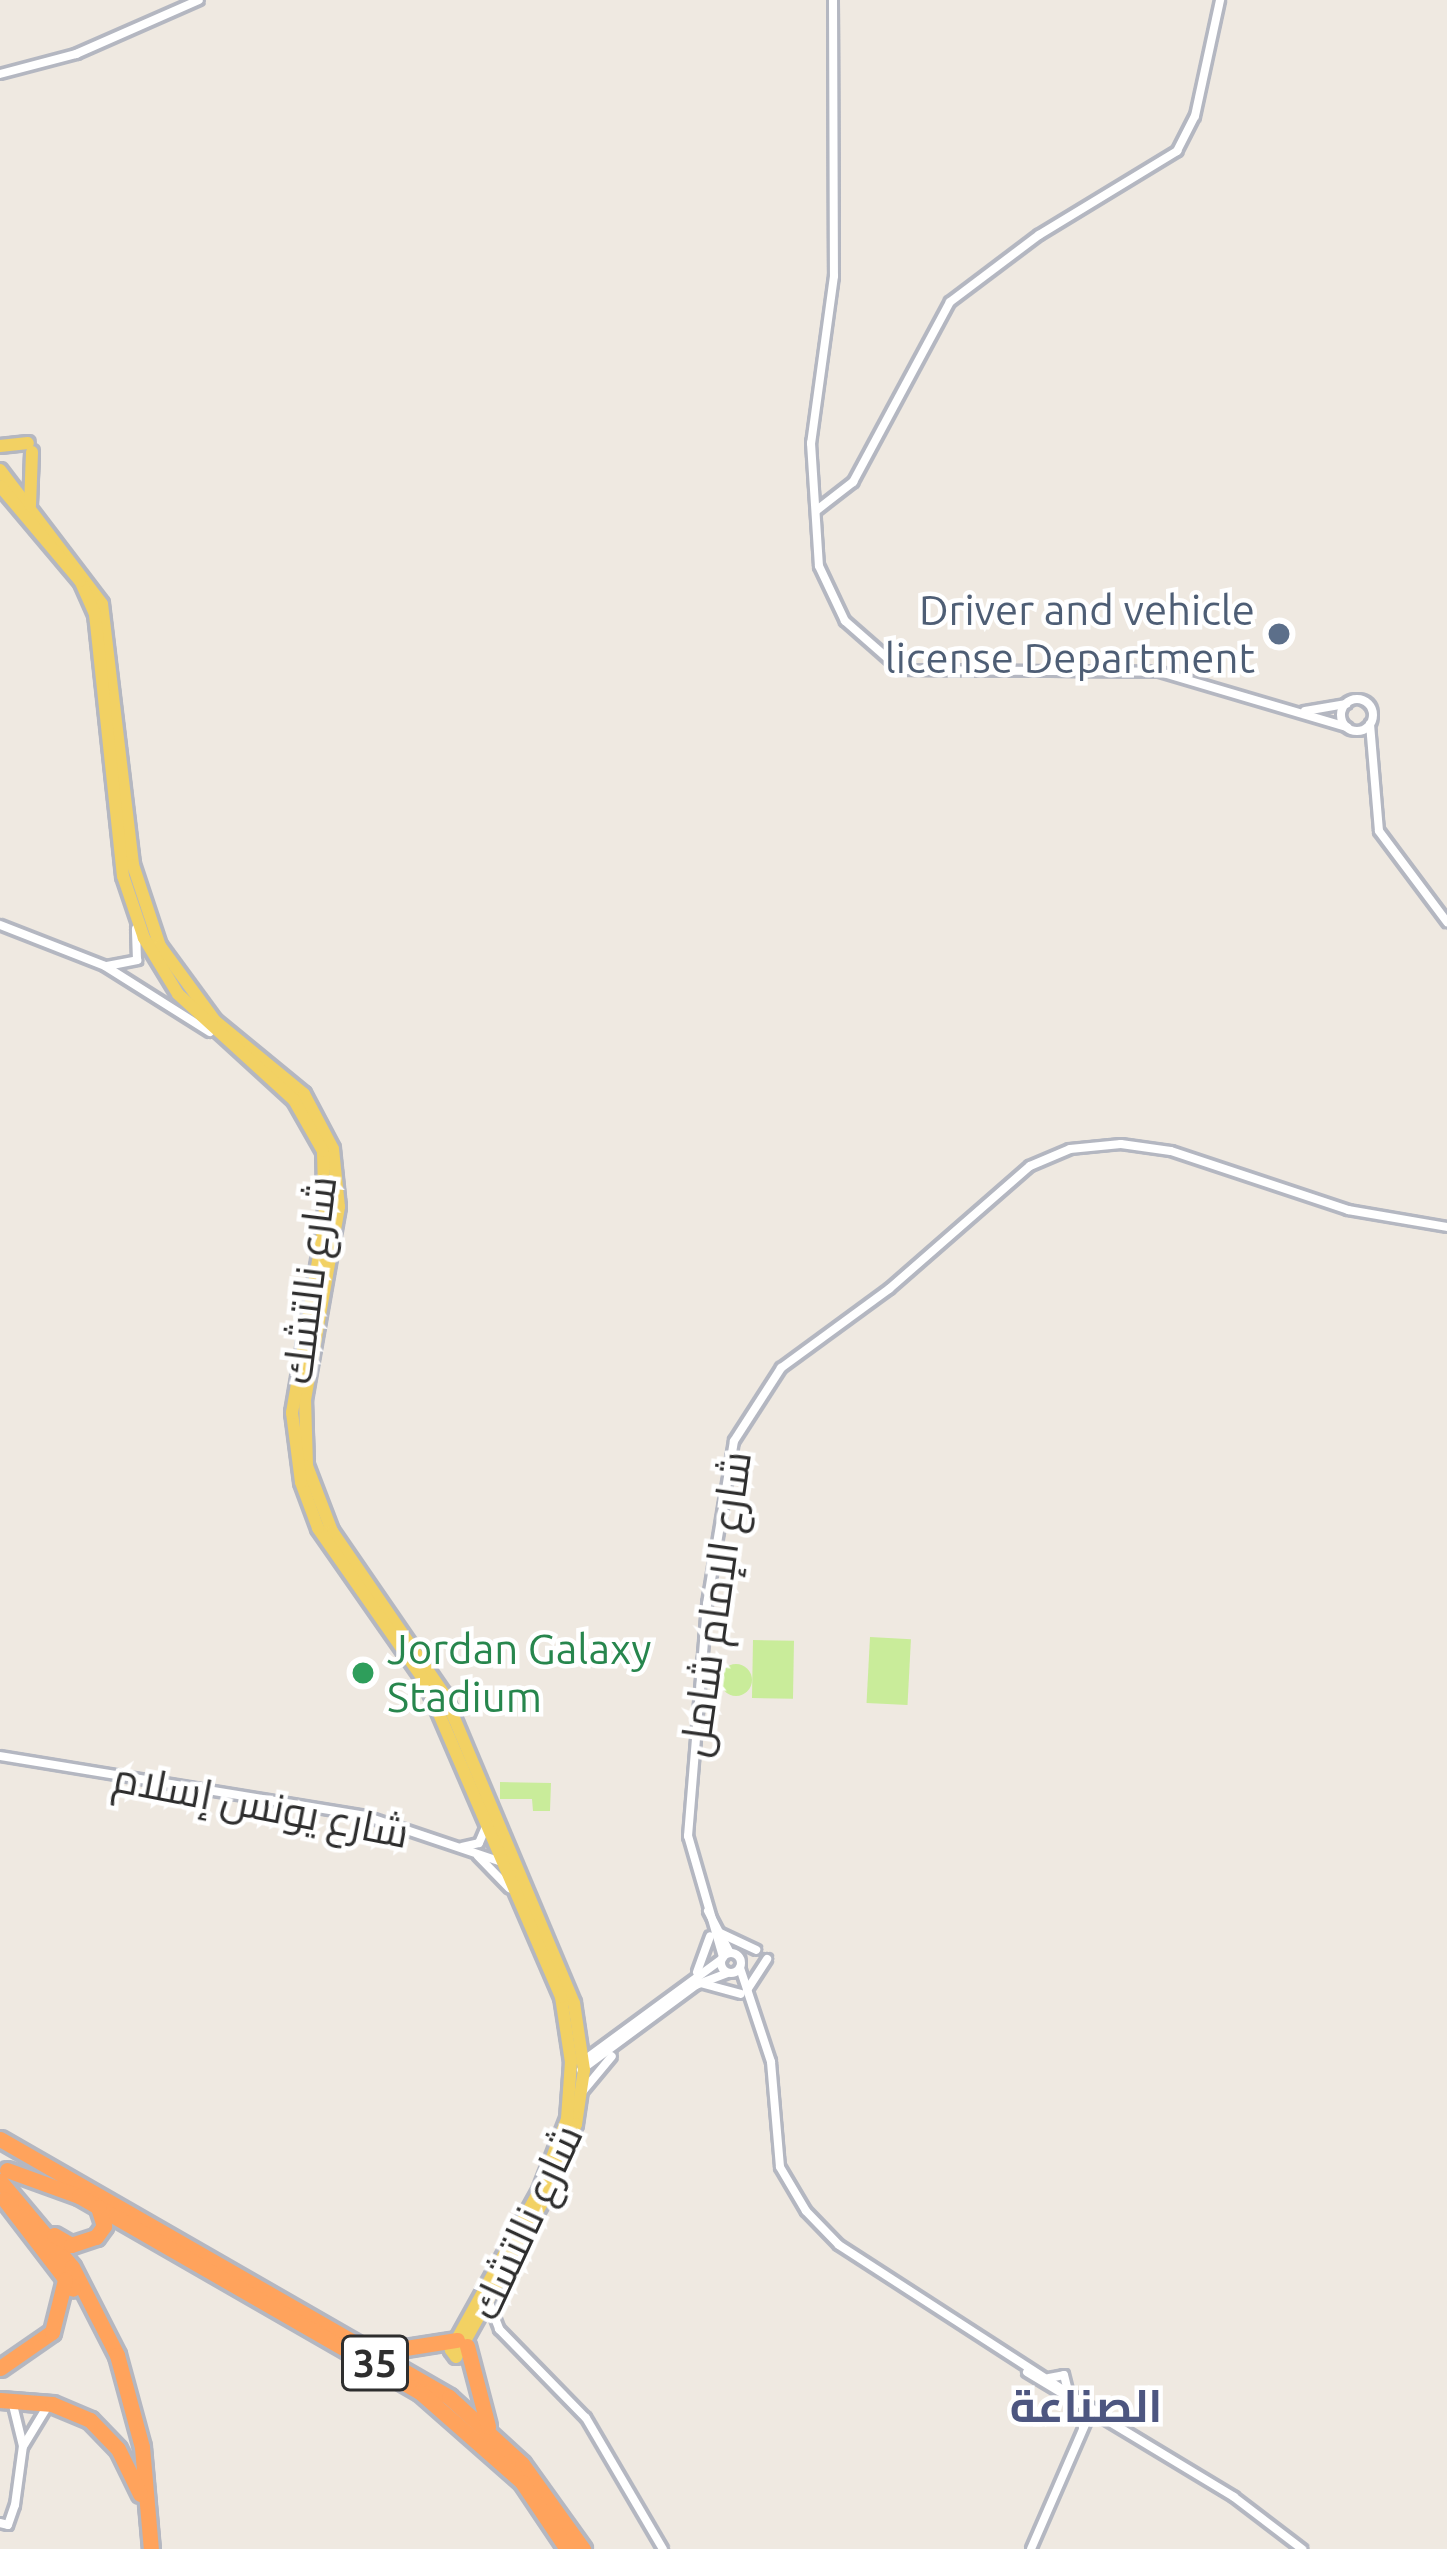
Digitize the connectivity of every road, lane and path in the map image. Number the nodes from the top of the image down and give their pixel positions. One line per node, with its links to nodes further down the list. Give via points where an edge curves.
1 (199, 0): 4 (street, via 76,54)
2 (833, 0): 9 (street, via 834,265 811,443)
3 (1220, 0): 9 (street, via 1195,116 1177,151 954,298 854,482)
4 (0, 74)
5 (0, 446): 10 (main road, via 30,448)
6 (0, 470): 10 (main road, شارع نالتشك)
7 (0, 486): 10 (main road, شارع نالتشك)
8 (0, 502): 10 (main road)
9 (817, 510): 12 (street, via 819,566 834,603 870,649 901,670 1160,672)
10 (27, 513): 16 (main road, شارع نالتشك, via 95,614); 22 (main road, شارع نالتشك, via 82,568 106,616 133,865 160,946 214,1021 304,1094 333,1149 339,1207)
11 (1346, 704): 12 (street); 13 (street, via 1369,704); 14 (street)
12 (1303, 711): 14 (street)
13 (1370, 724): 14 (street); 15 (street)
14 (1350, 729): 15 (street)
15 (1368, 748): 17 (street, via 1383,840)
16 (131, 905): 19 (street, via 137,960); 20 (main road, شارع نالتشك, via 167,978)
17 (1447, 922)
18 (0, 925): 19 (street)
19 (106, 966): 20 (street)
20 (210, 1031): 22 (main road, شارع نالتشك, via 294,1100 323,1150 328,1196)
21 (1447, 1227): 29 (street, شارع الإمام شامل, via 1348,1210 1144,1145 1053,1154 793,1356 736,1436 706,1604 690,1846)
22 (313, 1321): 24 (main road, شارع نالتشك, via 291,1429 305,1496 426,1683); 27 (main road, شارع نالتشك, via 303,1429 318,1502 445,1694)
23 (0, 1756): 25 (street, شارع يونس إسلام, via 364,1816)
24 (485, 1816): 25 (street, via 478,1843); 27 (main road, شارع نالتشك)
25 (455, 1846): 26 (street, شارع يونس إسلام)
26 (477, 1855): 27 (street, شارع يونس إسلام); 28 (street)
27 (512, 1864): 28 (main road, شارع نالتشك); 36 (main road, شارع نالتشك, via 563,1970)
28 (530, 1912): 39 (main road, شارع نالتشك)
29 (714, 1933): 30 (street); 31 (street, شارع الإمام شامل); 34 (street)
30 (756, 1951)
31 (725, 1956): 33 (street); 33 (street); 34 (street)
32 (767, 1959): 35 (street)
33 (733, 1972): 34 (street); 35 (street)
34 (695, 1981): 35 (street); 37 (street); 38 (street)
35 (744, 1993): 52 (street, via 776,2084 778,2158 829,2237)
36 (579, 2032): 37 (street, via 590,2044); 39 (main road, شارع نالتشك)
37 (607, 2045): 39 (street)
38 (620, 2046): 39 (street); 40 (street)
39 (577, 2067): 40 (main road, شارع نالتشك); 50 (main road, شارع نالتشك, via 539,2191)
40 (582, 2092): 48 (main road, شارع نالتشك, via 566,2154)
41 (0, 2139): 51 (highway, 35)
42 (4, 2176): 44 (highway, 35); 45 (highway, 35)
43 (0, 2195): 45 (highway)
44 (98, 2206): 45 (highway, via 103,2230 80,2244); 46 (highway, 35)
45 (38, 2229): 47 (highway)
46 (140, 2230): 47 (highway, via 85,2249); 63 (highway, 35, via 450,2413 522,2482)
47 (73, 2279): 53 (highway, via 52,2332); 59 (highway, via 117,2384); 62 (highway, via 135,2413)
48 (490, 2305): 49 (street); 50 (main road, شارع نالتشك)
49 (499, 2329): 50 (street); 65 (street, via 586,2418)
50 (467, 2339): 51 (highway); 57 (highway)
51 (380, 2352): 57 (highway, 35)
52 (1017, 2362): 56 (street); 56 (street)
53 (0, 2368)
54 (6, 2400): 55 (highway); 58 (street)
55 (52, 2404): 58 (street); 59 (highway, via 106,2434)
56 (1094, 2412): 66 (street); 67 (street)
57 (492, 2434): 64 (highway, 35, via 544,2489)
58 (23, 2446): 60 (street)
59 (140, 2494): 61 (highway)
60 (4, 2524)
61 (142, 2549)
62 (151, 2549)
63 (567, 2549)
64 (583, 2549)
65 (663, 2549)
66 (1031, 2549)
67 (1302, 2549)

